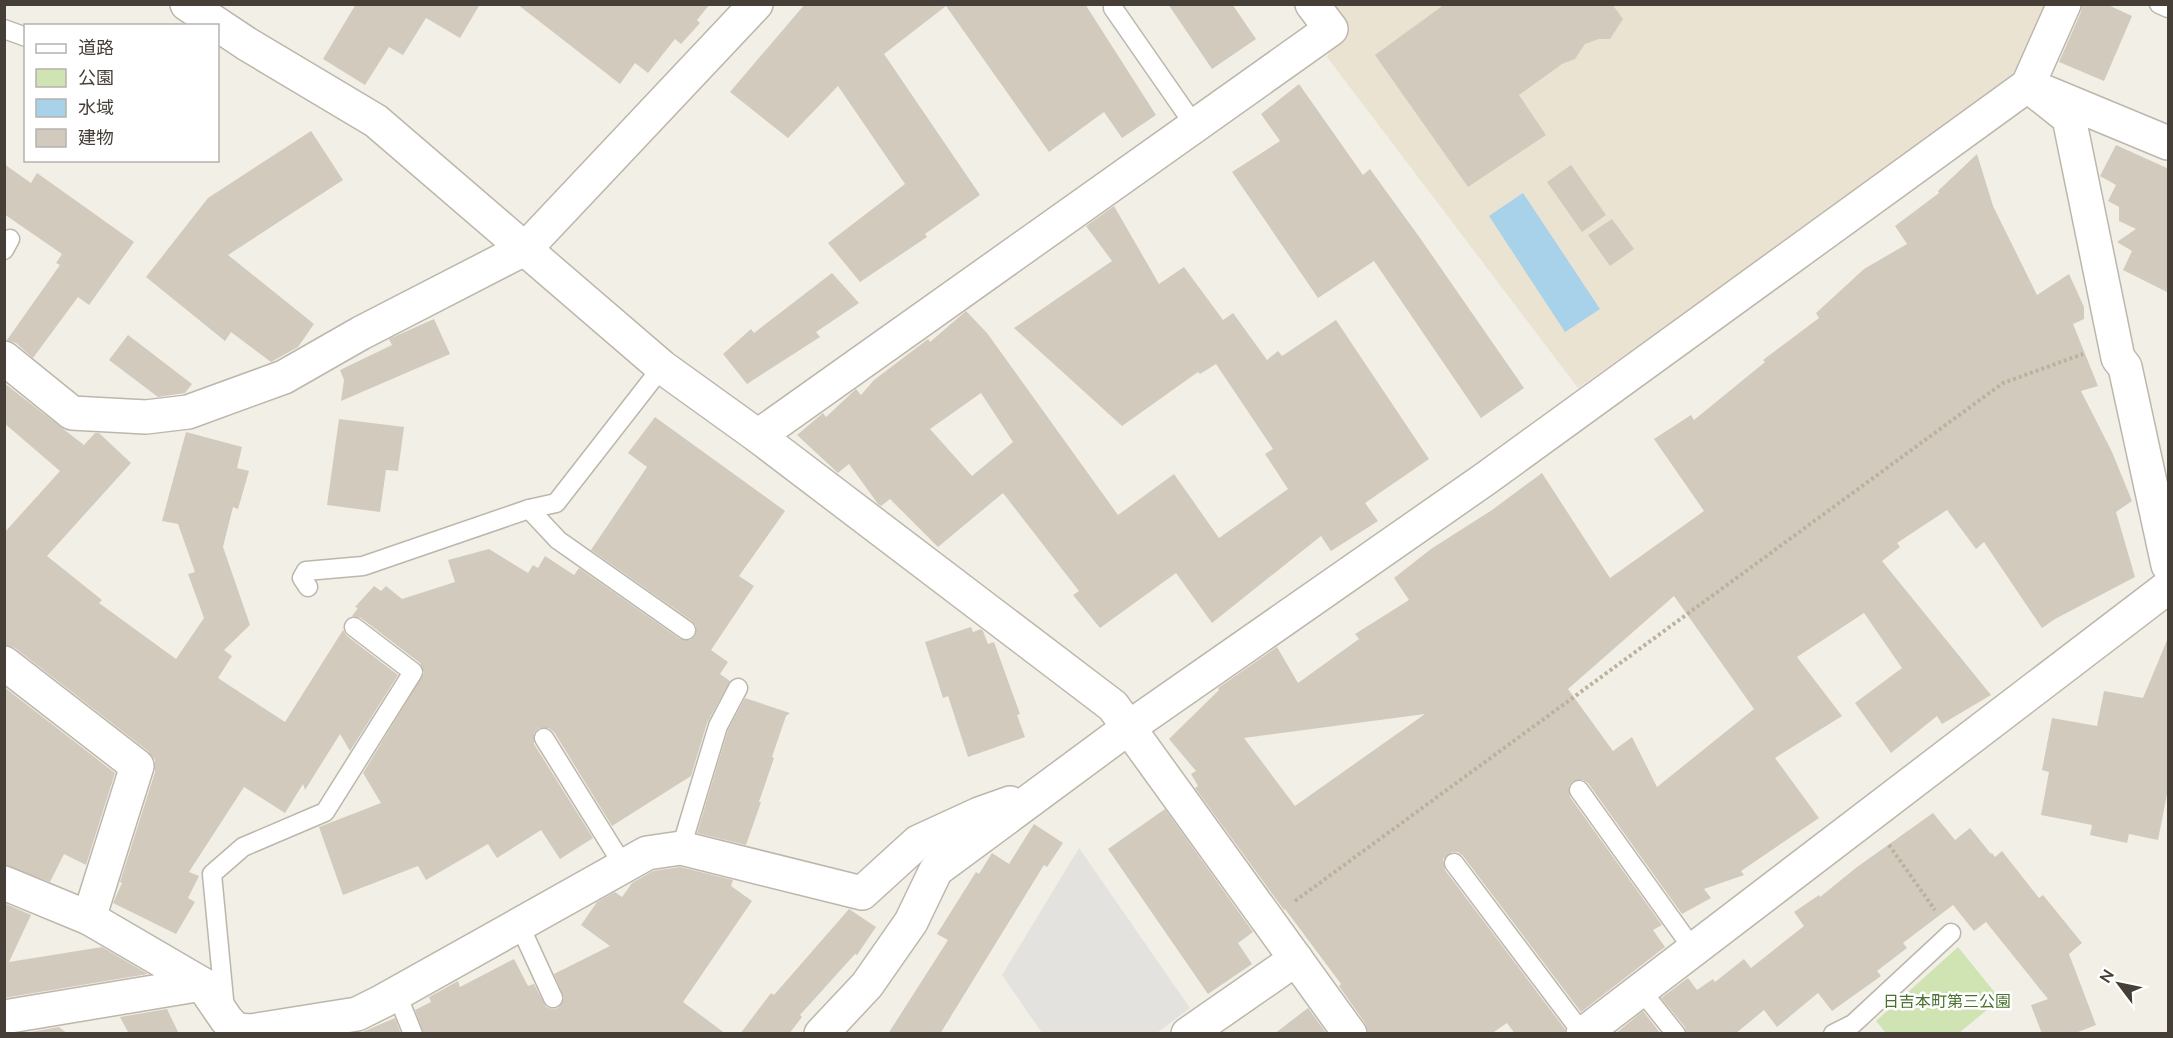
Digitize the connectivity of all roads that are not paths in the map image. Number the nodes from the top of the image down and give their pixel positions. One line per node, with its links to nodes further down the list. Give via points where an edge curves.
1 (187, 4): 8 (street)
2 (1312, 4): 14 (street, via 1331,29)
3 (2064, 4): 13 (street)
4 (2159, 4): 7 (lane)
5 (746, 8): 16 (street)
6 (1113, 8): 14 (lane)
7 (2169, 8)
8 (209, 24)
9 (4, 29): 11 (lane)
10 (219, 33): 12 (street)
11 (24, 36)
12 (232, 45): 16 (street, via 376,121)
13 (2028, 85): 15 (street); 21 (street, via 2069,118 2118,358 2125,368); 28 (street, via 1485,479)
14 (1195, 126): 19 (street)
15 (2169, 143)
16 (526, 248): 17 (street, via 284,377 188,412 146,417 72,413); 18 (street)
17 (4, 358)
18 (662, 367): 19 (street); 20 (lane, via 556,503)
19 (758, 436): 28 (street, via 1113,706)
20 (529, 509): 22 (lane, via 363,566 306,571 302,578); 25 (lane, via 558,540)
21 (2169, 565)
22 (308, 587)
23 (2169, 587): 39 (street)
24 (354, 627): 46 (lane, via 413,672 325,812 243,847 212,874)
25 (686, 630)
26 (4, 663): 36 (street, via 136,766)
27 (738, 688): 32 (lane, via 717,726)
28 (1128, 728): 31 (street); 40 (street)
29 (544, 738): 34 (lane)
30 (1579, 790): 39 (lane)
31 (1043, 792): 32 (street, via 979,814 918,842 862,893); 48 (street, via 936,870 905,931 867,985)
32 (681, 848): 34 (street, via 647,853)
33 (1454, 863): 51 (lane)
34 (623, 865): 37 (street)
35 (4, 882): 36 (street)
36 (89, 918): 41 (street)
37 (519, 924): 43 (street); 44 (lane)
38 (1951, 933): 53 (lane, via 1853,1024)
39 (1693, 949): 42 (street)
40 (1296, 959): 49 (street); 50 (street)
41 (202, 984): 45 (street); 46 (street)
42 (1640, 989): 51 (street); 52 (lane)
43 (397, 994): 46 (street, via 357,1014 251,1031 236,1030); 47 (lane)
44 (554, 998)
45 (4, 1017)
46 (226, 1019)
47 (413, 1034)
48 (821, 1034)
49 (1188, 1034)
50 (1350, 1034)
51 (1583, 1034)
52 (1676, 1034)
53 (1833, 1034)

